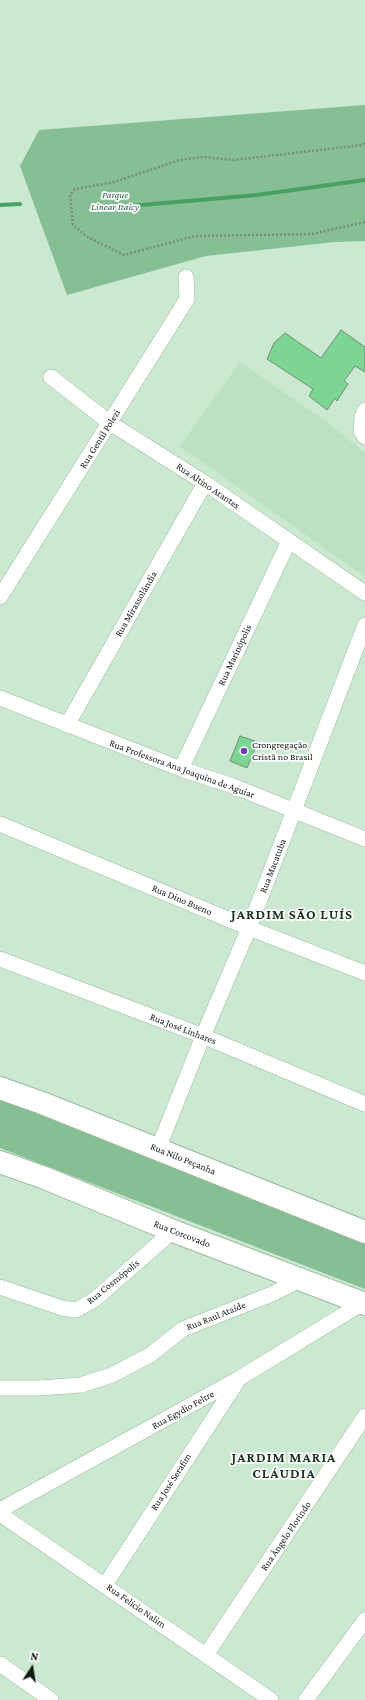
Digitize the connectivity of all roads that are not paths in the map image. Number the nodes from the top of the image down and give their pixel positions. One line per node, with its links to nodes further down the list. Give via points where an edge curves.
1 (186, 277): 4 (street, Rua Gentil Polezi, via 186,299)
2 (51, 377): 4 (street, Rua Altino Arantes)
3 (365, 410): 5 (street, via 362,418)
4 (110, 423): 6 (street, Rua Altino Arantes); 9 (street, Rua Gentil Polezi)
5 (363, 434)
6 (205, 483): 7 (street, Rua Altino Arantes); 12 (street, Rua Mirassolândia)
7 (289, 541): 8 (street, Rua Altino Arantes); 13 (street, Rua Marinópolis)
8 (365, 593)
9 (0, 597)
10 (365, 625): 14 (street, Rua Macatuba)
11 (0, 698): 12 (street, Rua Professora Ana Joaquina de Aguiar)
12 (67, 725): 13 (street, Rua Professora Ana Joaquina de Aguiar)
13 (181, 769): 14 (street, Rua Professora Ana Joaquina de Aguiar, via 233,786)
14 (293, 811): 16 (street, Rua Professora Ana Joaquina de Aguiar); 17 (street, Rua Macatuba)
15 (0, 824): 17 (street, Rua Dino Bueno)
16 (365, 839)
17 (249, 928): 19 (street, Rua Dino Bueno); 20 (street, Rua Macatuba)
18 (0, 959): 20 (street, Rua José Linhares)
19 (365, 973)
20 (203, 1036): 22 (street, Rua José Linhares); 23 (street, Rua Macatuba)
21 (0, 1088): 23 (street, Rua Nilo Peçanha)
22 (365, 1104)
23 (158, 1149): 26 (street, Rua Nilo Peçanha)
24 (0, 1162): 25 (street, Rua Corcovado)
25 (173, 1231): 27 (street, Rua Corcovado); 28 (street, Rua Cosmópolis, via 94,1300 76,1310 62,1308)
26 (365, 1232)
27 (297, 1278): 29 (street, Rua Corcovado); 31 (street, Rua Raul Ataíde, via 292,1284 272,1294 183,1329 150,1355 112,1376 81,1385)
28 (0, 1287)
29 (364, 1303): 30 (street, Rua Egydio Feltre)
30 (238, 1380): 33 (street, Rua Egydio Feltre); 35 (street, Rua José Serafim)
31 (0, 1388)
32 (365, 1416): 37 (street, Rua Ângelo Florindo)
33 (0, 1510)
34 (0, 1514): 35 (street, Rua Felício Nalim)
35 (105, 1585): 37 (street, Rua Felício Nalim)
36 (365, 1620): 41 (street)
37 (206, 1655): 40 (street, Rua Felício Nalim)
38 (0, 1664): 39 (street)
39 (51, 1700)
40 (271, 1700)
41 (306, 1700)

